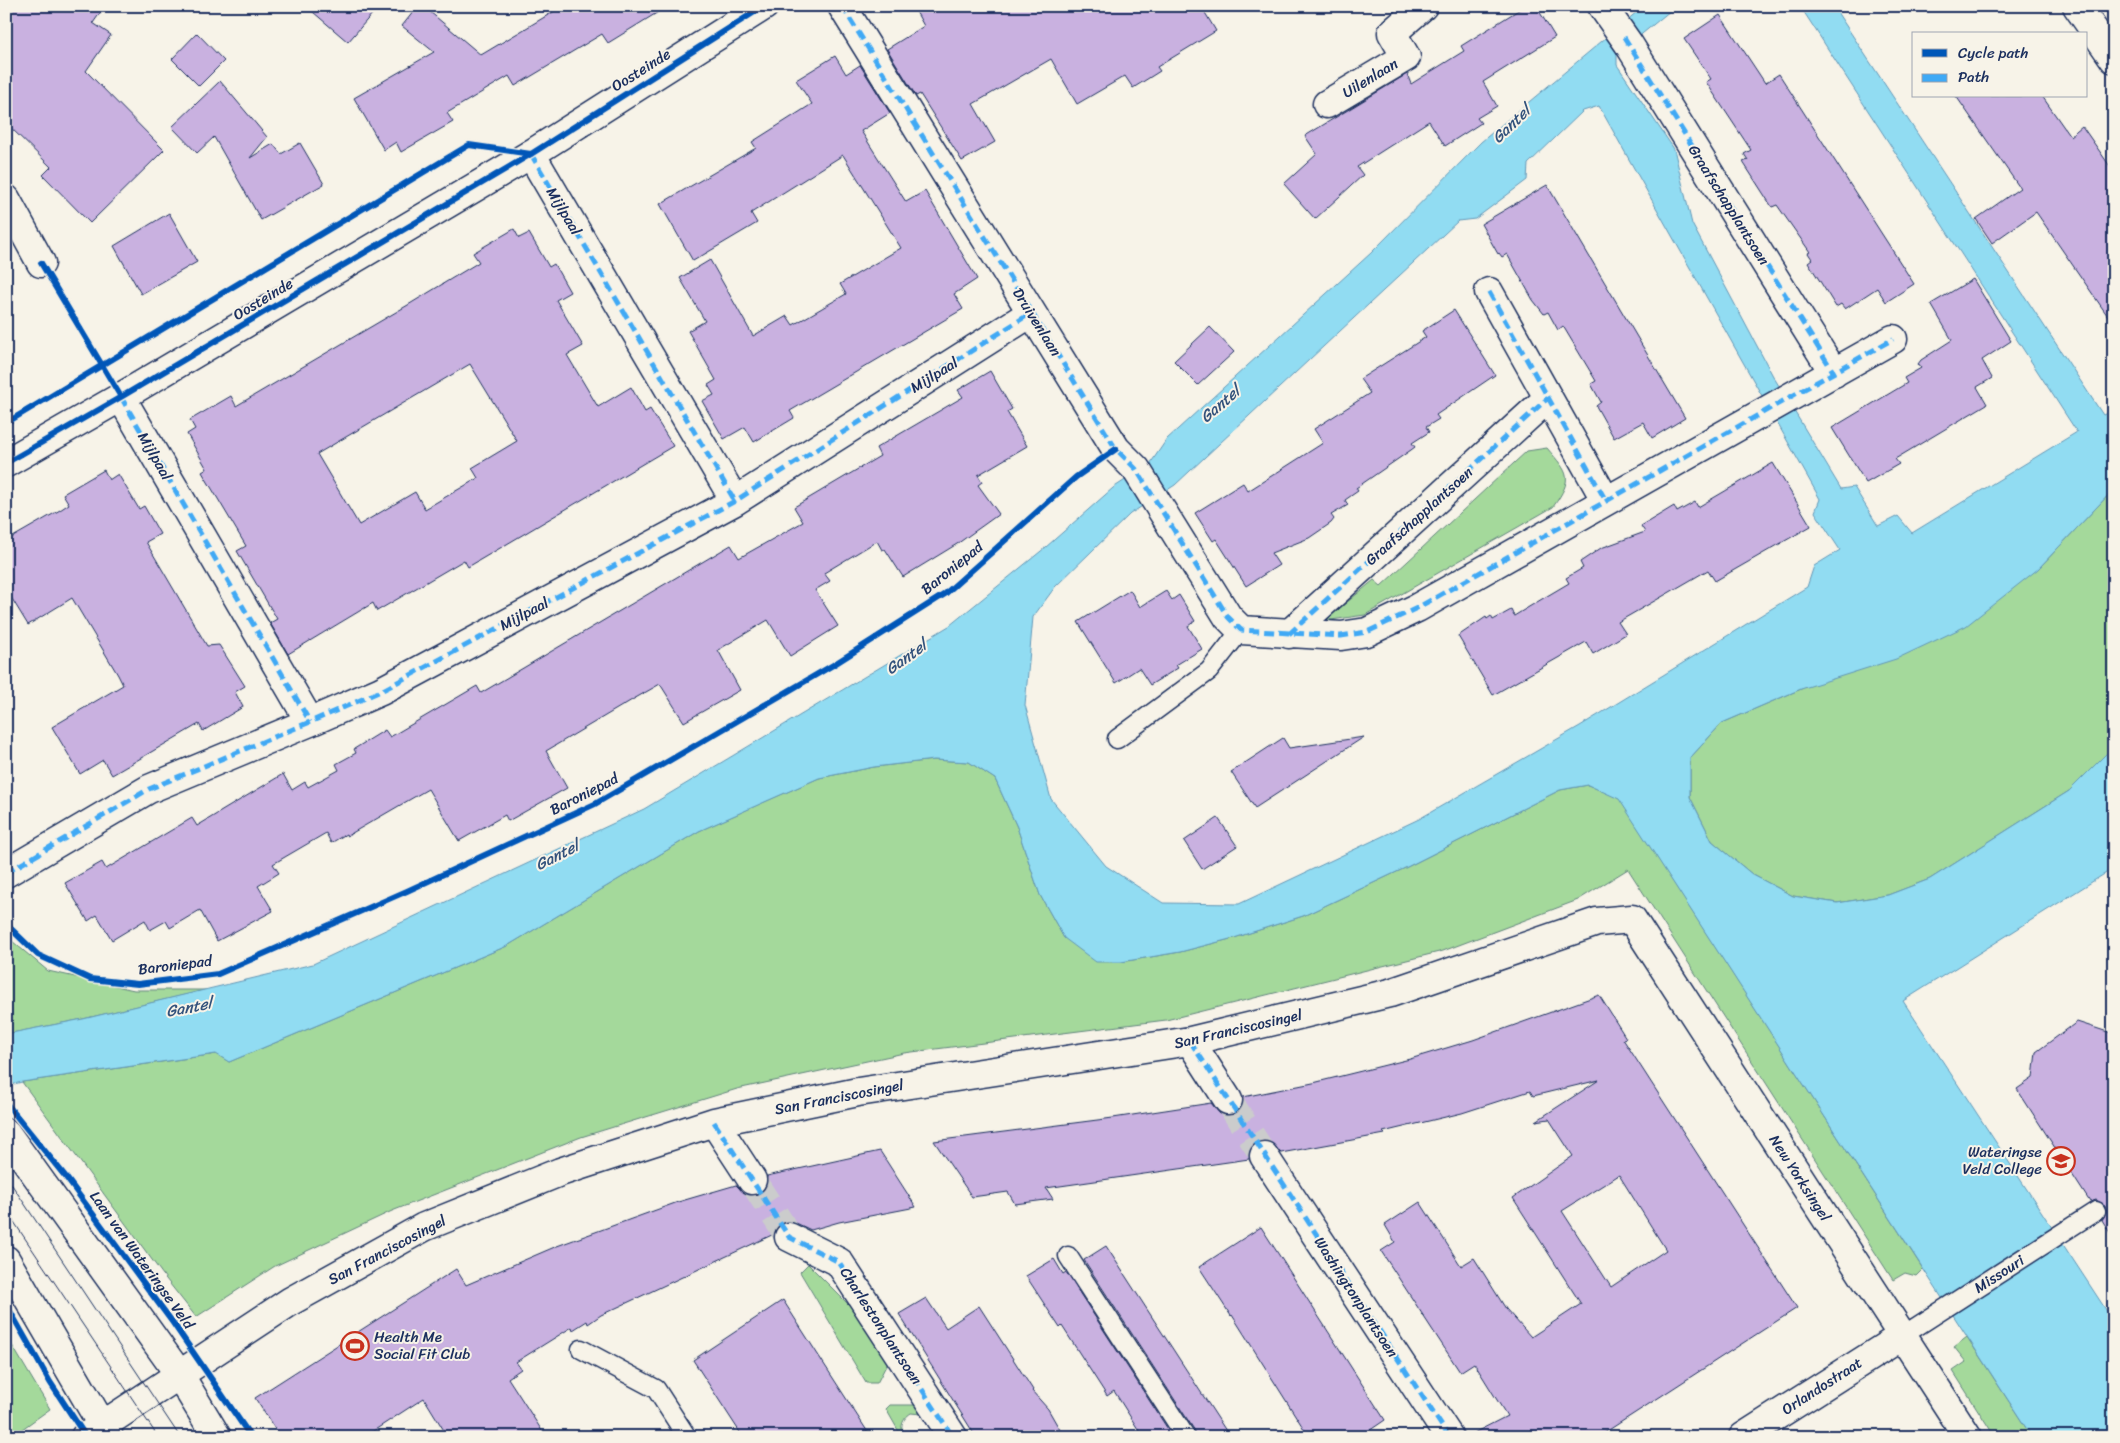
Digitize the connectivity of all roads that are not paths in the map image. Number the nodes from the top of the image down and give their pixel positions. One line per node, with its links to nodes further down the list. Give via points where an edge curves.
1 (764, 6): 8 (street, Oosteinde)
2 (842, 6): 12 (street, Druivenlaan)
3 (1423, 6): 7 (street, Uilenlaan, via 1392,33 1406,57)
4 (1602, 6): 14 (street, Graafschapplantsoen)
5 (2090, 11): 6 (street)
6 (2114, 60)
7 (1327, 104)
8 (531, 154): 15 (street, Oosteinde); 18 (street, Mijlpaal)
9 (6, 199): 10 (street)
10 (41, 264)
11 (1489, 292): 16 (street)
12 (1031, 314): 18 (street, Mijlpaal); 20 (street, Druivenlaan, via 1116,449 1136,469 1228,616)
13 (1893, 339): 14 (street)
14 (1834, 373): 19 (street)
15 (121, 398): 17 (street, Oosteinde); 22 (street, Mijlpaal)
16 (1548, 398): 19 (street); 21 (street, Graafschapplantsoen)
17 (6, 463)
18 (735, 501): 22 (street, Mijlpaal, via 381,690)
19 (1606, 501): 21 (street, via 1417,608 1367,632 1340,636)
20 (1241, 630): 21 (street); 23 (lane, via 1209,671)
21 (1289, 634)
22 (310, 722): 24 (street, Mijlpaal, via 149,789)
23 (1117, 739)
24 (6, 873)
25 (1632, 919): 26 (street, San Franciscosingel, via 1597,922 1390,993); 36 (street, New Yorksingel)
26 (1190, 1041): 27 (street); 28 (street, San Franciscosingel, via 858,1092)
27 (1228, 1100)
28 (714, 1122): 31 (street); 38 (street, San Franciscosingel, via 560,1172 424,1227 291,1301)
29 (6, 1133): 38 (street)
30 (1264, 1156): 44 (street, Washingtonplantsoen)
31 (752, 1180)
32 (2096, 1211): 36 (lane, Missouri)
33 (789, 1236): 42 (street, Charlestonplantsoen, via 839,1262)
34 (1068, 1256): 43 (lane)
35 (6, 1260): 39 (street)
36 (1902, 1336): 45 (street, Orlandostraat); 46 (street, New Yorksingel)
37 (580, 1349): 41 (lane, via 656,1389)
38 (179, 1374): 39 (street, San Franciscosingel); 40 (street)
39 (99, 1433)
40 (217, 1437)
41 (687, 1437)
42 (953, 1437)
43 (1186, 1437)
44 (1449, 1437)
45 (1743, 1437)
46 (1968, 1437)

